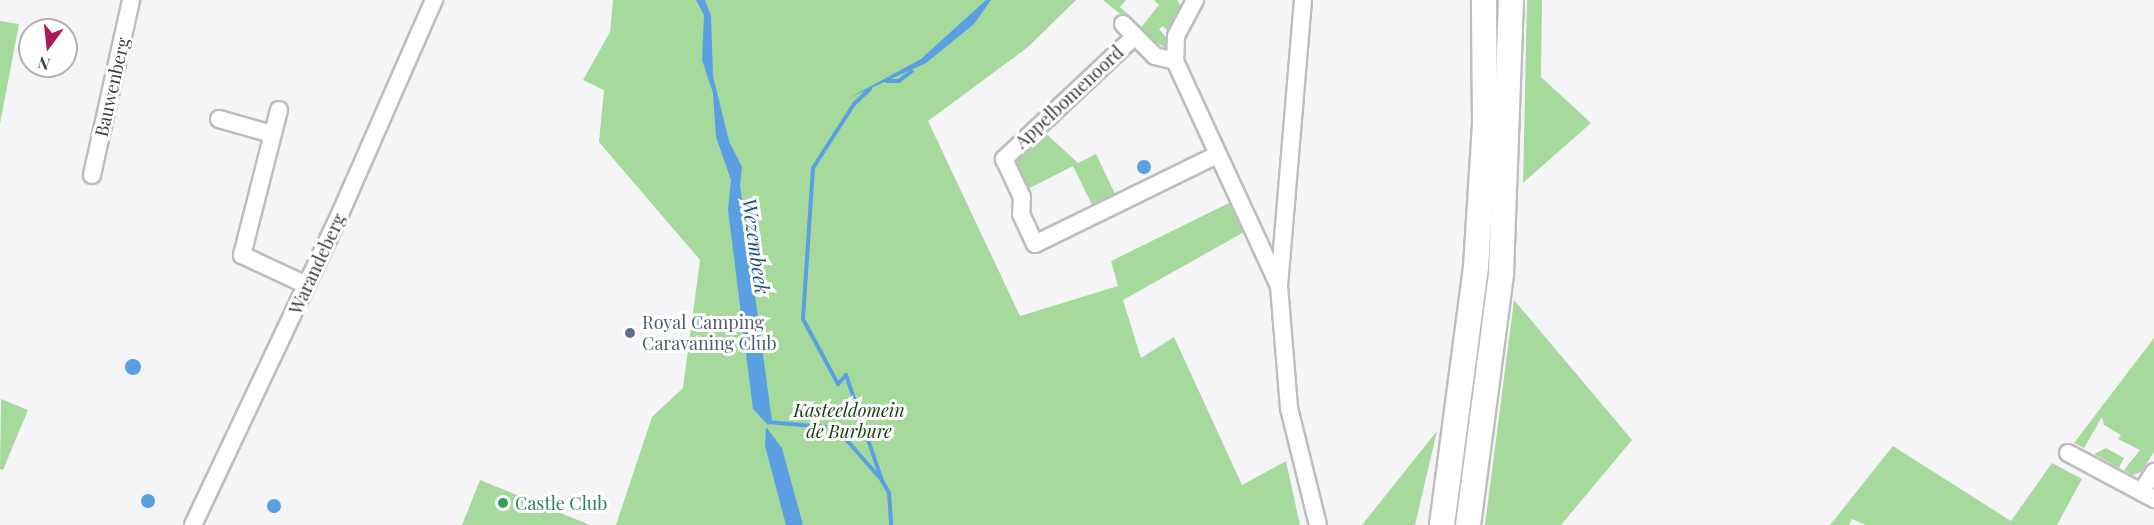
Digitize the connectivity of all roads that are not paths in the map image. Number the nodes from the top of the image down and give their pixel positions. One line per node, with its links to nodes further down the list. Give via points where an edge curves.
1 (131, 0): 12 (street, Bauwenberg)
2 (434, 0): 13 (street, Warandeberg)
3 (1195, 0): 7 (street, via 1176,36)
4 (1303, 0): 14 (street)
5 (1484, 0): 20 (highway, via 1485,124 1476,267)
6 (1511, 0): 21 (highway, via 1501,273)
7 (1175, 61): 11 (street); 11 (street, Appelbomenoord, via 1155,56 1129,30 1004,159 1035,244)
8 (279, 110): 10 (street)
9 (219, 119): 10 (street)
10 (272, 135): 13 (street, via 242,255)
11 (1217, 155): 14 (street)
12 (92, 175)
13 (306, 285): 18 (street, Warandeberg)
14 (1279, 286): 19 (street, via 1289,408)
15 (2068, 453): 17 (street)
16 (2154, 472): 17 (street)
17 (2147, 495)
18 (193, 525)
19 (1318, 525)
20 (1442, 525)
21 (1468, 525)

